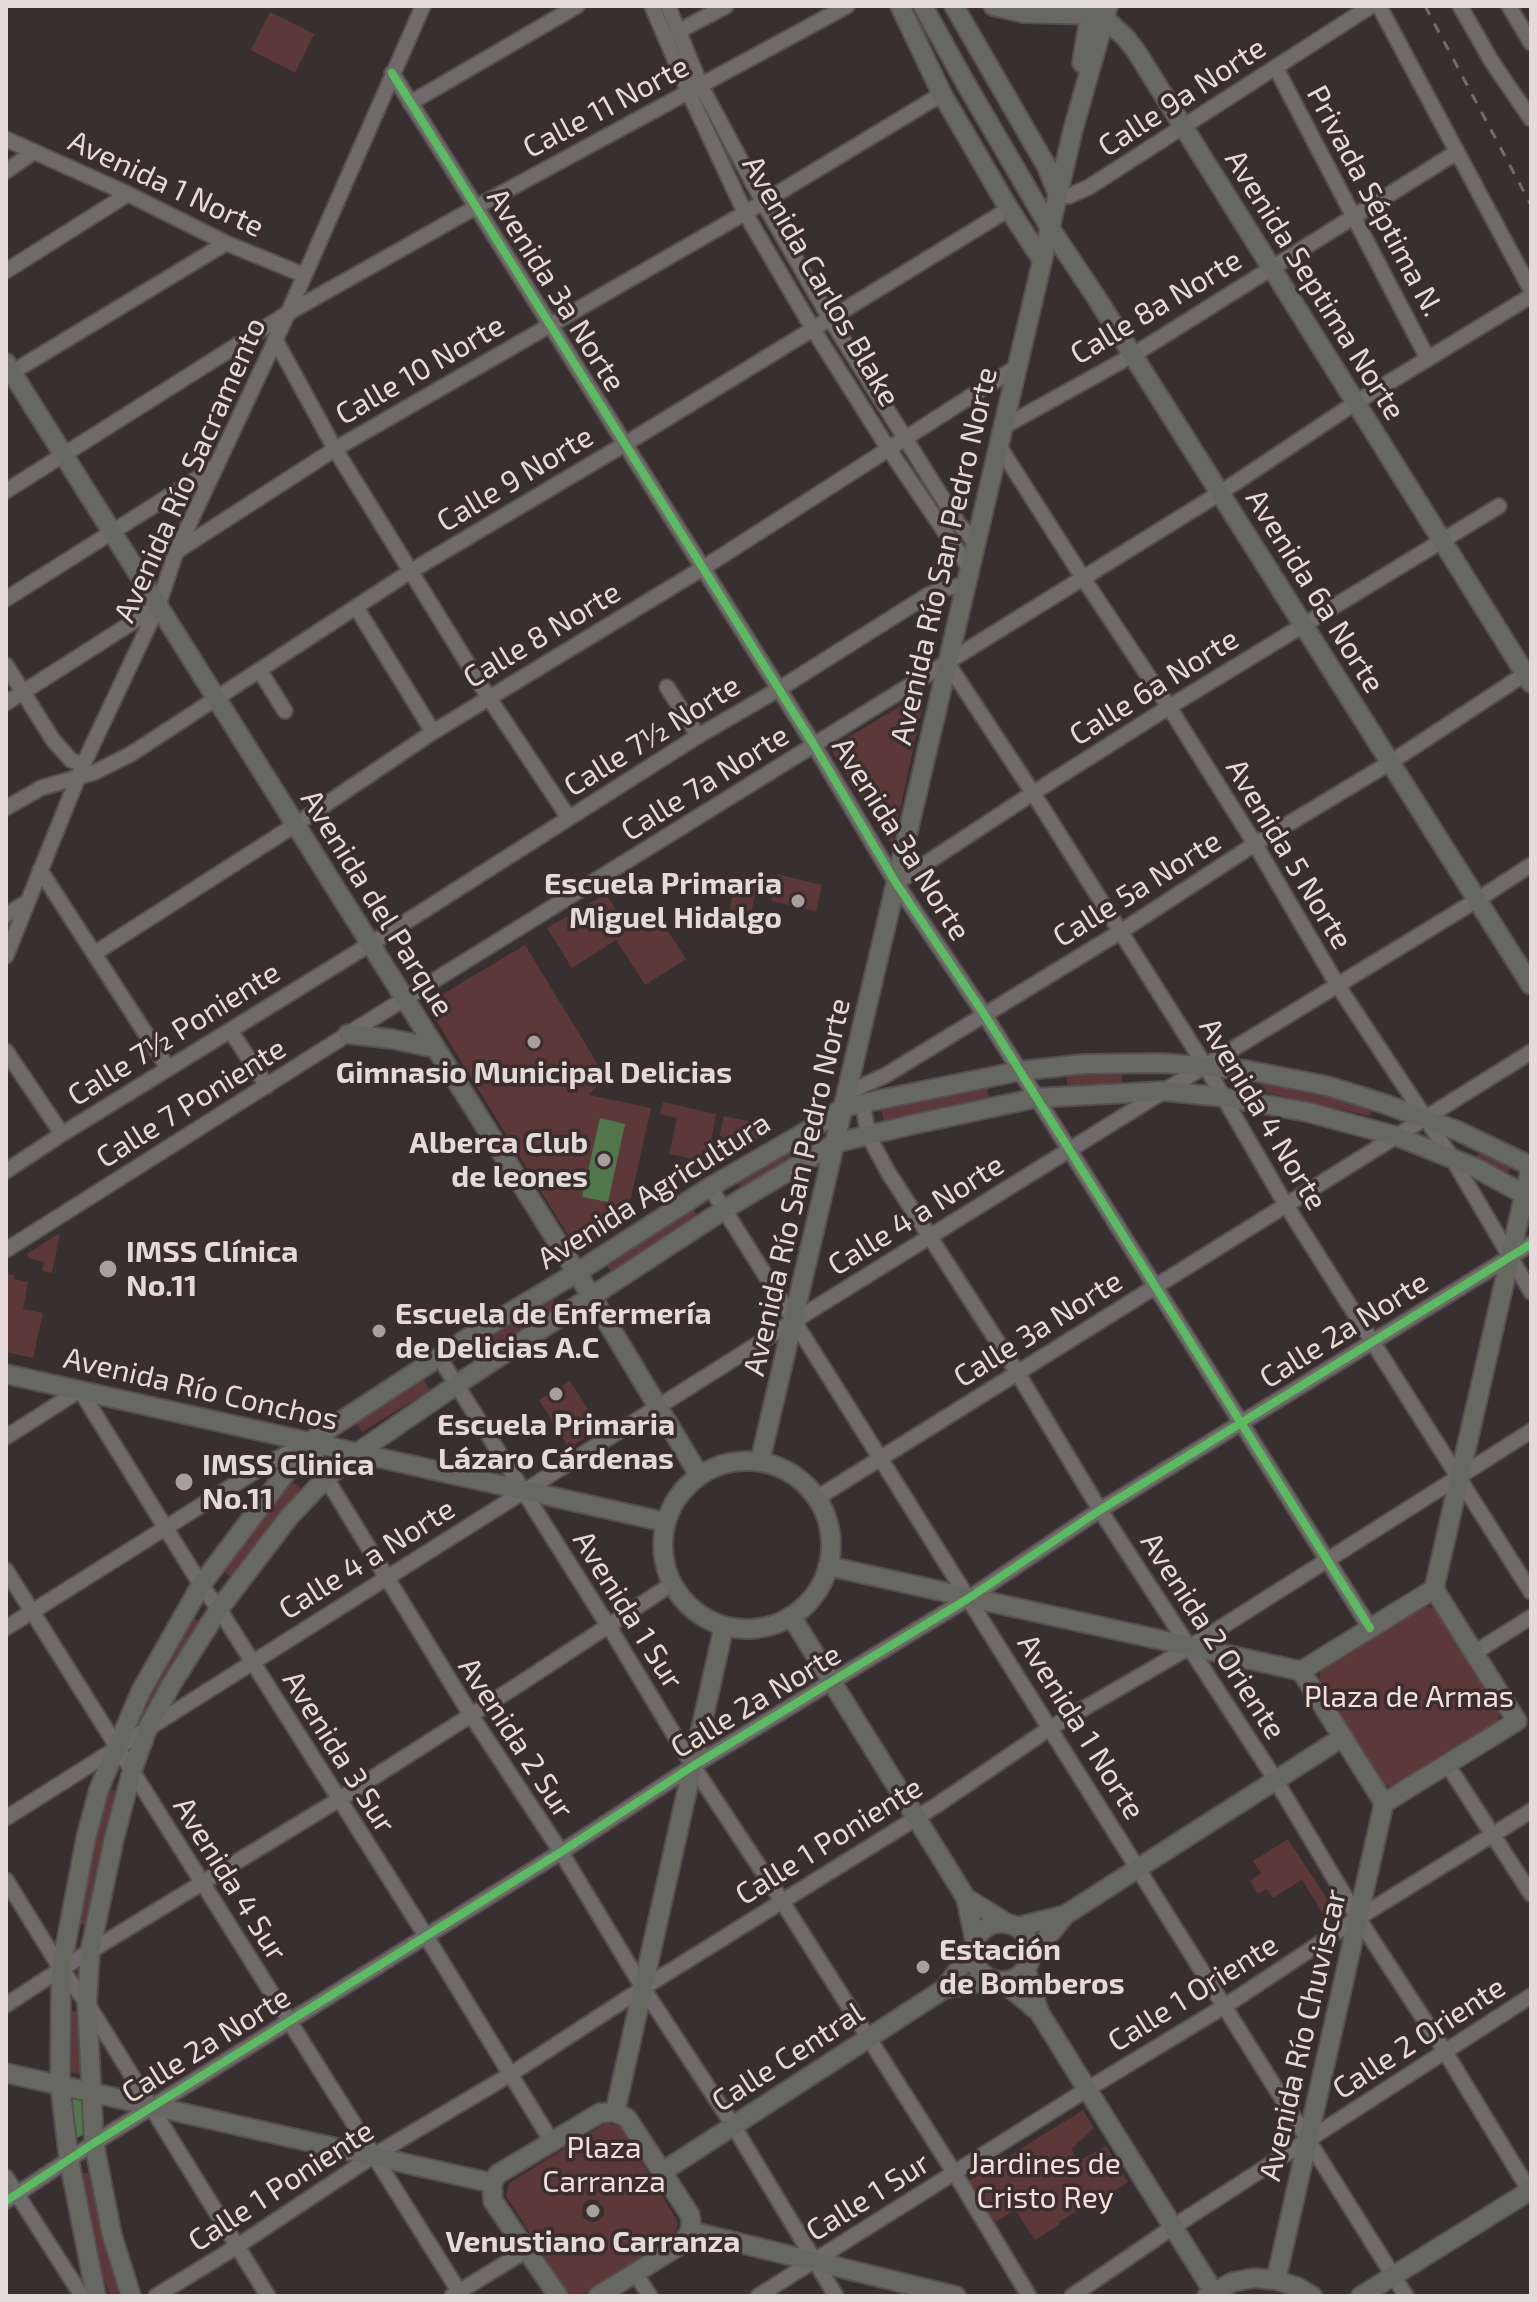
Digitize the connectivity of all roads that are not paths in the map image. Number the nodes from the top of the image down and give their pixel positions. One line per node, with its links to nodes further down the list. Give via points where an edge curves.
1 (423, 6): 19 (street, Avenida Río Sacramento)
2 (577, 6): 22 (street)
3 (652, 6): 20 (street, Avenida Carlos Blake)
4 (668, 6): 16 (street, Avenida Carlos Blake)
5 (726, 6): 16 (street)
6 (847, 6): 20 (street, Calle 11 Norte)
7 (900, 6): 21 (main road)
8 (923, 6): 36 (main road, Avenida 6a Norte)
9 (954, 6): 30 (main road, via 1047,167)
10 (993, 6): 15 (main road, via 1023,13)
11 (1371, 6): 18 (street, Calle 9a Norte)
12 (1379, 6): 27 (street)
13 (1460, 6): 23 (street)
14 (1509, 6): 17 (street)
15 (1098, 10): 24 (main road, Avenida Septima Norte, via 1136,51); 30 (main road, Avenida Río San Pedro Norte)
16 (677, 32): 20 (street, Avenida Carlos Blake)
17 (1531, 43)
18 (1276, 68): 24 (street, Calle 9a Norte); 35 (street, Privada Séptima N.)
19 (392, 73): 22 (street, Avenida 3a Norte); 41 (street, Avenida Río Sacramento)
20 (695, 89): 31 (street, Avenida Carlos Blake); 32 (street, Calle 11 Norte); 34 (street, Avenida Carlos Blake)
21 (942, 94): 31 (street, Calle 10 Norte); 33 (main road)
22 (410, 103): 32 (street, Avenida 3a Norte)
23 (1531, 119)
24 (1183, 126): 30 (street, Calle 9a Norte, via 1089,187); 39 (main road, Avenida Septima Norte)
25 (6, 139): 26 (street, Avenida 1 Norte)
26 (34, 152): 28 (street); 29 (street, Avenida 1 Norte)
27 (1457, 152): 35 (street, Calle 8a Norte); 42 (street)
28 (6, 171)
29 (128, 194): 37 (street, Avenida 1 Norte); 40 (street)
30 (1057, 195): 36 (main road, Avenida Río San Pedro Norte)
31 (763, 202): 34 (street, Calle 10 Norte); 45 (street, Avenida Carlos Blake)
32 (476, 207): 44 (street, Calle 11 Norte); 46 (street, Avenida 3a Norte)
33 (1009, 209): 38 (main road); 45 (street, Calle 9 Norte)
34 (745, 213): 46 (street, Calle 10 Norte); 47 (street, Avenida Carlos Blake)
35 (1354, 216): 39 (street, Calle 8a Norte); 50 (street, Privada Séptima N.)
36 (1050, 228): 38 (main road, Avenida Río San Pedro Norte); 49 (main road, Avenida 6a Norte)
37 (226, 243): 41 (street, Avenida 1 Norte); 52 (street)
38 (1042, 260): 51 (main road, Avenida Río San Pedro Norte)
39 (1271, 267): 49 (street, Calle 8a Norte); 53 (main road, Avenida Septima Norte)
40 (6, 271)
41 (304, 275): 44 (street, Avenida Río Sacramento)
42 (1531, 290)
43 (1531, 296): 50 (street, Calle 7a Norte)
44 (288, 313): 48 (street, Avenida Río Sacramento); 60 (street, Calle 11 Norte)
45 (830, 319): 47 (street, Calle 9 Norte); 55 (street, Avenida Carlos Blake)
46 (550, 325): 56 (street, Avenida 3a Norte); 59 (street, Calle 10 Norte)
47 (813, 329): 56 (street, Calle 9 Norte); 58 (street, Avenida Carlos Blake)
48 (275, 339): 59 (street); 61 (street, Avenida Río Sacramento)
49 (1133, 355): 54 (street, Calle 8a Norte); 63 (main road, Avenida 6a Norte)
50 (1428, 359): 53 (street, Calle 7a Norte)
51 (1018, 366): 54 (main road, Avenida Río San Pedro Norte); 55 (street, Calle 8 Norte)
52 (8, 371): 60 (main road, Avenida del Parque)
53 (1355, 403): 63 (street, Calle 7a Norte); 66 (main road, Avenida Septima Norte)
54 (1003, 427): 57 (main road, Avenida Río San Pedro Norte)
55 (905, 438): 58 (street, Calle 8 Norte); 67 (street, Avenida Carlos Blake)
56 (625, 444): 69 (street, Avenida 3a Norte); 70 (street, Calle 9 Norte)
57 (999, 446): 67 (main road, Avenida Río San Pedro Norte); 72 (street, Avenida 5 Norte)
58 (888, 448): 69 (street, Calle 8 Norte); 71 (street, Avenida Carlos Blake)
59 (335, 449): 68 (street, Calle 10 Norte); 70 (street)
60 (64, 455): 62 (street, Calle 11 Norte); 65 (main road, Avenida del Parque)
61 (215, 467): 65 (street); 68 (street, Avenida Río Sacramento)
62 (6, 491)
63 (1220, 493): 72 (street, Calle 7a Norte); 76 (main road, Avenida 6a Norte)
64 (1499, 506): 66 (street, Calle 6a Norte)
65 (113, 533): 73 (street); 74 (main road, Avenida del Parque)
66 (1442, 541): 76 (street, Calle 6a Norte); 80 (main road, Avenida Septima Norte)
67 (976, 543): 71 (main road, Avenida Río San Pedro Norte)
68 (176, 552): 74 (street, Avenida Río Sacramento)
69 (703, 568): 82 (street, Avenida 3a Norte); 84 (street, Calle 8 Norte)
70 (411, 571): 75 (street, Calle 9 Norte); 84 (street)
71 (968, 576): 77 (main road, Avenida Río San Pedro Norte); 82 (street, Calle 7½ Norte, via 928,595)
72 (1083, 578): 77 (street, Calle 7a Norte); 87 (street, Avenida 5 Norte)
73 (6, 599)
74 (158, 606): 83 (street); 85 (main road, Avenida del Parque); 93 (street, Avenida Río Sacramento)
75 (356, 607): 79 (street, Calle 9 Norte); 89 (street)
76 (1303, 627): 87 (street, Calle 6a Norte); 92 (main road, Avenida 6a Norte)
77 (948, 664): 91 (street, Calle 7a Norte); 94 (street, Avenida 4 Norte); 101 (main road, Avenida Río San Pedro Norte)
78 (6, 665): 83 (street)
79 (260, 671): 85 (street, Calle 9 Norte); 88 (street)
80 (1529, 676): 92 (street, Calle 5a Norte)
81 (667, 687): 90 (street)
82 (779, 689): 90 (street, Calle 7½ Norte); 91 (street, Avenida 3a Norte)
83 (23, 693): 86 (street); 93 (street)
84 (489, 698): 89 (street, Calle 8 Norte); 96 (street)
85 (217, 700): 93 (street, Calle 9 Norte, via 131,754 95,772); 97 (main road, Avenida del Parque)
86 (6, 703)
87 (1169, 707): 94 (street, Calle 6a Norte); 98 (street, Avenida 5 Norte)
88 (285, 711)
89 (433, 732): 97 (street, Calle 8 Norte)
90 (698, 736): 96 (street, Calle 7½ Norte)
91 (814, 745): 101 (street, Avenida 3a Norte); 111 (street, Calle 7a Norte)
92 (1391, 762): 98 (street, Calle 5a Norte); 102 (main road, Avenida 6a Norte)
93 (81, 771): 95 (street, Calle 9 Norte); 100 (street, Avenida Río Sacramento)
94 (1033, 793): 101 (street, Calle 6a Norte); 105 (street, Avenida 4 Norte)
95 (6, 808)
96 (569, 818): 106 (street, Calle 7½ Norte)
97 (295, 825): 106 (main road, Avenida del Parque); 107 (street, Calle 8 Norte)
98 (1255, 844): 105 (street, Calle 5a Norte); 110 (street, Avenida 5 Norte)
99 (1531, 865): 102 (street, Calle 4 a Norte)
100 (40, 870): 103 (street, Avenida Río Sacramento); 107 (street)
101 (896, 883): 112 (street, Avenida 3a Norte); 125 (main road, Avenida Río San Pedro Norte)
102 (1477, 900): 109 (main road, Avenida 6a Norte); 110 (street, Calle 4 a Norte)
103 (27, 902): 104 (street); 108 (street, Avenida Río Sacramento)
104 (6, 915)
105 (1120, 932): 112 (street, Calle 5a Norte); 118 (street, Avenida 4 Norte)
106 (370, 944): 111 (main road, Avenida del Parque); 113 (street, Calle 7½ Poniente)
107 (95, 953): 119 (street)
108 (6, 956)
109 (1531, 985)
110 (1338, 986): 118 (street, Calle 4 a Norte); 126 (street, Avenida 5 Norte)
111 (405, 1000): 114 (street, Calle 7 Poniente); 115 (main road, Avenida del Parque)
112 (984, 1014): 120 (street, Avenida 3a Norte); 125 (street, Calle 5a Norte)
113 (230, 1030): 119 (street, Calle 7½ Poniente); 121 (street)
114 (348, 1034): 115 (main road); 121 (street, Calle 7 Poniente)
115 (435, 1048): 143 (main road, Avenida del Parque)
116 (6, 1051): 127 (street)
117 (1531, 1052): 126 (street, Calle 3a Norte)
118 (1206, 1067): 120 (main road, Avenida Agricultura, via 1084,1064); 122 (street, Calle 4 a Norte); 123 (street, Avenida 4 Norte); 126 (main road, Avenida Agricultura, via 1328,1086)
119 (168, 1068): 127 (street, Calle 7½ Poniente)
120 (1020, 1071): 124 (street, Avenida 3a Norte); 125 (main road, Avenida Agricultura)
121 (267, 1086): 141 (street, Calle 7 Poniente)
122 (1164, 1091): 123 (main road, Avenida Agricultura); 124 (main road, Avenida Agricultura); 131 (street, Calle 4 a Norte)
123 (1222, 1097): 129 (main road, Avenida Agricultura); 137 (street, Avenida 4 Norte)
124 (1036, 1098): 128 (main road, Avenida Agricultura); 131 (street, Avenida 3a Norte)
125 (851, 1102): 128 (street, Avenida 2 Oriente); 130 (main road, Avenida Río San Pedro Norte); 135 (main road, Avenida Agricultura)
126 (1424, 1118): 129 (street, Calle 3a Norte); 132 (street, Avenida 5 Norte); 133 (main road, Avenida Agricultura)
127 (62, 1134): 134 (street, Calle 7½ Poniente)
128 (868, 1135): 130 (main road, Avenida Agricultura); 139 (street, Avenida 2 Oriente)
129 (1396, 1136): 132 (main road, Avenida Agricultura); 137 (street, Calle 3a Norte)
130 (835, 1143): 138 (main road, Avenida Agricultura); 147 (main road, Avenida Río San Pedro Norte)
131 (1069, 1150): 139 (street, Calle 4 a Norte); 144 (street, Avenida 3a Norte)
132 (1452, 1158): 136 (main road, Avenida Agricultura); 142 (street, Avenida 5 Norte)
133 (1531, 1166): 136 (main road)
134 (6, 1171)
135 (710, 1187): 138 (street, Avenida 1 Norte); 143 (main road, Avenida Agricultura)
136 (1528, 1196): 142 (main road)
137 (1286, 1205): 144 (street, Calle 3a Norte); 148 (street, Avenida 4 Norte)
138 (725, 1209): 146 (main road, Avenida Agricultura); 147 (street, Avenida 1 Norte)
139 (930, 1237): 147 (street, Calle 4 a Norte); 150 (street, Avenida 2 Oriente)
140 (1531, 1244): 142 (street, Calle 2a Norte)
141 (6, 1250)
142 (1510, 1257): 145 (street, Avenida 5 Norte); 148 (street, Calle 2a Norte); 163 (main road)
143 (576, 1273): 146 (main road, Avenida del Parque); 149 (main road, Avenida Agricultura)
144 (1155, 1286): 150 (street, Calle 3a Norte); 155 (street, Avenida 3a Norte)
145 (1531, 1292)
146 (592, 1297): 152 (main road, Avenida Agricultura); 154 (main road, Avenida del Parque)
147 (794, 1321): 154 (street, Calle 4 a Norte); 160 (street, Avenida 1 Norte); 161 (main road, Avenida Río San Pedro Norte)
148 (1372, 1341): 155 (street, Calle 2a Norte); 163 (street, Avenida 4 Norte)
149 (439, 1357): 152 (street, Avenida 1 Sur); 158 (main road, Avenida Agricultura)
150 (1017, 1372): 160 (street, Calle 3a Norte); 167 (street, Avenida 2 Oriente)
151 (6, 1374): 153 (main road, Avenida Río Conchos)
152 (456, 1385): 159 (main road, Avenida Agricultura); 165 (street, Avenida 1 Sur)
153 (80, 1390): 157 (street); 158 (main road, Avenida Río Conchos); 169 (street, Avenida 3 Sur)
154 (658, 1407): 162 (main road, Avenida del Parque); 165 (street, Calle 4 a Norte)
155 (1241, 1423): 167 (street, Calle 2a Norte); 170 (street, Avenida 3a Norte)
156 (1531, 1431): 163 (street, Calle 1 Poniente)
157 (6, 1437)
158 (309, 1442): 159 (main road, Avenida Río Conchos); 164 (street, Avenida 2 Sur); 169 (street); 175 (main road, Avenida Agricultura)
159 (357, 1453): 164 (main road, Avenida Agricultura); 165 (main road, Avenida Río Conchos)
160 (881, 1458): 166 (street, Calle 3a Norte); 178 (street, Avenida 1 Norte)
161 (760, 1461): 162 (main road, via 718,1465); 166 (main road, via 782,1468)
162 (699, 1475): 168 (main road, via 684,1488)
163 (1460, 1477): 170 (street, Calle 1 Poniente); 176 (main road); 177 (street, Avenida 4 Norte)
164 (326, 1478): 173 (street, Avenida 2 Sur); 179 (main road, Avenida Agricultura)
165 (524, 1490): 168 (main road, Avenida Río Conchos); 173 (street, Calle 4 a Norte); 183 (street, Avenida 1 Sur)
166 (817, 1498): 171 (main road, via 831,1543)
167 (1100, 1510): 178 (street, Calle 2a Norte); 187 (street, Avenida 2 Oriente)
168 (665, 1522): 174 (main road, via 663,1554)
169 (167, 1529): 175 (street, Avenida 3 Sur); 180 (street)
170 (1327, 1559): 186 (street, Avenida 3a Norte); 187 (street, Calle 1 Poniente)
171 (828, 1566): 178 (main road); 181 (main road, via 808,1603)
172 (6, 1570): 180 (street, Avenida 4 Sur)
173 (387, 1577): 189 (street, Calle 4 a Norte); 192 (street, Avenida 2 Sur)
174 (672, 1584): 183 (street); 184 (main road, via 694,1610)
175 (201, 1585): 179 (street, Avenida 3 Sur); 197 (main road, Avenida Agricultura, via 141,1691)
176 (1434, 1589): 186 (main road); 188 (main road)
177 (1531, 1592)
178 (969, 1598): 187 (main road); 191 (street, Calle 2a Norte); 195 (street, Avenida 1 Norte)
179 (219, 1609): 189 (street, Avenida 3 Sur); 194 (main road, Avenida Agricultura)
180 (32, 1612): 185 (street); 197 (street, Avenida 4 Sur)
181 (791, 1616): 184 (main road, via 747,1629); 191 (main road)
182 (1531, 1617): 188 (street)
183 (608, 1625): 192 (street); 199 (street, Avenida 1 Sur)
184 (724, 1626): 199 (main road)
185 (6, 1628)
186 (1370, 1628): 190 (main road)
187 (1190, 1647): 190 (main road); 195 (street, Calle 1 Poniente); 201 (street, Avenida 2 Oriente)
188 (1474, 1653): 193 (main road)
189 (251, 1662): 194 (street, Calle 4 a Norte); 202 (street, Avenida 3 Sur)
190 (1301, 1671): 196 (main road)
191 (832, 1683): 199 (street, Calle 2a Norte); 206 (main road)
192 (471, 1715): 202 (street); 208 (street, Avenida 2 Sur)
193 (1524, 1723): 198 (main road)
194 (148, 1727): 197 (street, Calle 4 a Norte); 200 (main road, Avenida Agricultura)
195 (1050, 1728): 206 (street, Calle 1 Poniente); 209 (street, Avenida 1 Norte)
196 (1343, 1737): 201 (main road); 203 (main road)
197 (117, 1747): 200 (street, Avenida 4 Sur); 205 (street, Calle 4 a Norte); 222 (main road, Avenida Agricultura, via 86,1838)
198 (1447, 1764): 203 (main road); 207 (street)
199 (693, 1766): 208 (street, Calle 2a Norte); 214 (street, Avenida 1 Sur); 224 (main road)
200 (132, 1771): 211 (street, Avenida 4 Sur); 220 (main road, Avenida Agricultura)
201 (1275, 1779): 209 (main road); 216 (street, Avenida 2 Oriente)
202 (338, 1800): 211 (street); 218 (street, Avenida 3 Sur)
203 (1384, 1803): 216 (main road, Avenida Río Chuviscar)
204 (1531, 1811): 207 (street, Calle 1 Oriente)
205 (6, 1818)
206 (916, 1818): 213 (main road); 214 (street, Calle 1 Poniente)
207 (1493, 1835): 212 (street); 216 (street, Calle 1 Oriente)
208 (561, 1852): 218 (street, Calle 2a Norte); 224 (street, Avenida 2 Sur)
209 (1138, 1868): 215 (main road); 229 (street, Avenida 1 Norte)
210 (6, 1880): 222 (street)
211 (202, 1883): 220 (street); 231 (street, Avenida 4 Sur)
212 (1531, 1894)
213 (966, 1898): 217 (main road); 219 (main road)
214 (781, 1900): 224 (street, Calle 1 Poniente); 232 (street, Avenida 1 Sur)
215 (1065, 1915): 217 (main road); 221 (main road)
216 (1358, 1918): 229 (street, Calle 1 Oriente); 233 (street, Avenida 2 Oriente); 242 (main road, Avenida Río Chuviscar)
217 (1012, 1925): 219 (main road, via 985,1929); 221 (main road, via 1029,1939)
218 (426, 1936): 231 (street, Calle 2a Norte); 235 (street, Avenida 3 Sur)
219 (974, 1946): 223 (main road, via 978,1969); 225 (main road)
220 (90, 1952): 222 (street); 227 (main road, Avenida Agricultura)
221 (1029, 1963): 223 (main road, via 1012,1980); 230 (main road)
222 (61, 1969): 227 (street); 228 (street); 236 (main road, Avenida Agricultura)
223 (998, 1981): 225 (main road); 230 (main road)
224 (643, 1988): 235 (street, Calle 1 Poniente); 240 (main road); 241 (street, Avenida 2 Sur)
225 (944, 1989): 232 (main road, Calle Central)
226 (1531, 1996): 233 (street, Calle 2 Oriente)
227 (87, 2003): 238 (main road, Avenida Agricultura); 239 (street)
228 (6, 2005)
229 (1225, 2006): 237 (street, Calle 1 Oriente); 242 (street, Avenida 1 Norte)
230 (1039, 2012): 237 (main road)
231 (289, 2021): 239 (street, Calle 2a Norte); 245 (street, Avenida 4 Sur)
232 (868, 2038): 241 (main road, Calle Central); 248 (street, Avenida 1 Sur)
233 (1444, 2050): 242 (street, Calle 2 Oriente); 251 (street, Avenida 2 Oriente)
234 (6, 2073): 236 (main road)
235 (511, 2074): 243 (street, Avenida 3 Sur); 245 (street, Calle 1 Poniente)
236 (60, 2085): 238 (main road); 246 (main road, Avenida Agricultura)
237 (1086, 2090): 248 (street, Calle 1 Sur); 253 (main road)
238 (91, 2092): 239 (main road); 244 (main road, Avenida Agricultura)
239 (152, 2107): 244 (street, Calle 2a Norte); 245 (main road); 255 (street)
240 (615, 2112): 243 (main road, via 600,2113); 247 (main road, via 627,2118)
241 (733, 2125): 247 (main road, Calle Central); 257 (street, Avenida 2 Sur)
242 (1308, 2140): 253 (street, Calle 2 Oriente); 259 (street, Avenida 1 Norte); 260 (main road, Avenida Río Chuviscar)
243 (552, 2142): 250 (main road, via 498,2174)
244 (94, 2143): 246 (street, Calle 2a Norte); 265 (main road, Avenida Agricultura, via 112,2235)
245 (373, 2156): 250 (main road); 255 (street, Calle 1 Poniente); 261 (street, Avenida 4 Sur)
246 (69, 2160): 252 (street, Calle 2a Norte); 264 (main road, Avenida Agricultura)
247 (662, 2172): 254 (main road, via 690,2215)
248 (954, 2173): 257 (street, Calle 1 Sur); 274 (street, Avenida 1 Sur)
249 (6, 2177): 252 (street)
250 (492, 2183): 256 (main road, via 493,2201)
251 (1531, 2191): 259 (main road)
252 (11, 2197): 263 (street)
253 (1173, 2227): 262 (main road); 275 (street, Calle 2 Oriente)
254 (690, 2231): 257 (main road); 258 (main road, via 682,2244)
255 (236, 2247): 266 (street, Calle 1 Poniente); 267 (street)
256 (527, 2250): 261 (street); 268 (main road)
257 (814, 2261): 271 (street, Calle 1 Sur); 272 (street, Avenida 2 Sur); 273 (main road)
258 (635, 2273): 269 (main road); 270 (street)
259 (1394, 2276): 277 (main road); 278 (street, Avenida 1 Norte)
260 (1276, 2280): 262 (main road, via 1233,2282); 276 (main road)
261 (458, 2294)
262 (1210, 2294)
263 (82, 2296)
264 (96, 2296)
265 (131, 2296)
266 (156, 2296)
267 (268, 2296)
268 (558, 2296)
269 (598, 2296)
270 (650, 2296)
271 (758, 2296)
272 (836, 2296)
273 (956, 2296)
274 (1029, 2296)
275 (1072, 2296)
276 (1312, 2296)
277 (1361, 2296)
278 (1406, 2296)

